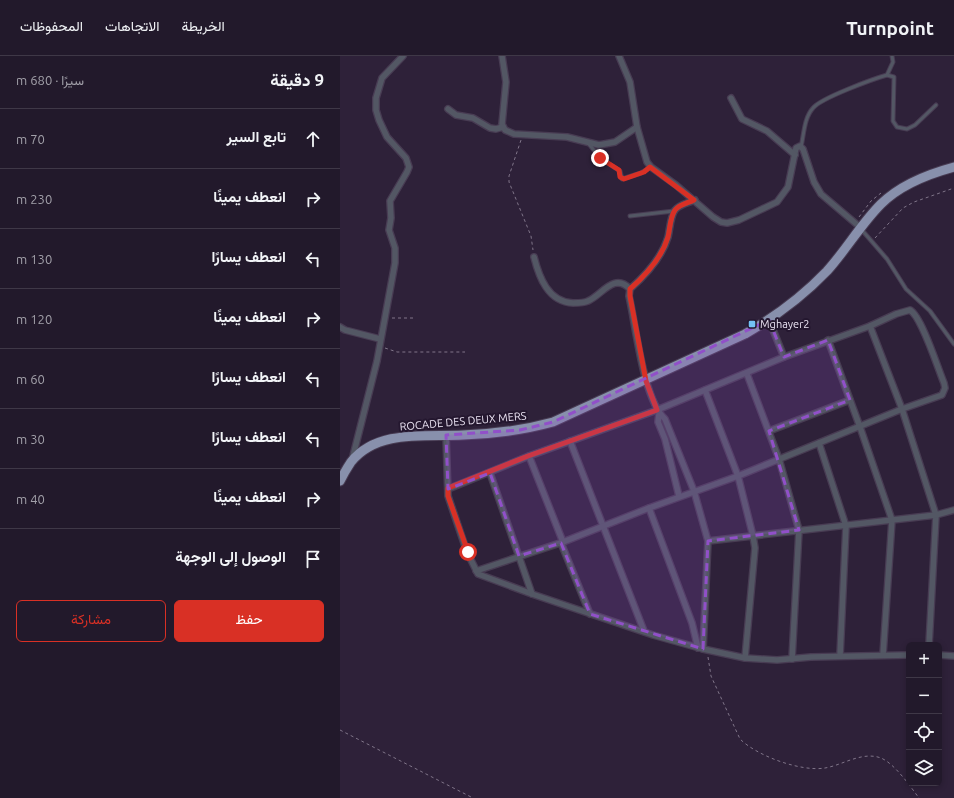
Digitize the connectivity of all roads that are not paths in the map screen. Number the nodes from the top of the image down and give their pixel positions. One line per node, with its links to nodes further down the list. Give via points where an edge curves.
1 (403, 56): 25 (street, via 382,78 376,98 376,110 387,137 406,158 409,167 390,200 389,230 396,254)
2 (502, 56): 9 (street, via 506,82)
3 (619, 56): 10 (street, via 630,82)
4 (892, 56): 5 (lane, via 893,62)
5 (887, 75): 7 (lane, via 894,78 893,121 897,127 907,130); 12 (lane, via 814,106 808,117)
6 (730, 98): 13 (street, via 742,119 767,131)
7 (936, 105)
8 (448, 109): 9 (street, via 456,115 473,118 490,128)
9 (503, 127): 11 (street, via 509,132 523,135 567,137)
10 (637, 127): 11 (street, via 615,142 599,145); 14 (street)
11 (588, 142): 14 (lane, via 600,158 620,171 622,178 641,173)
12 (801, 147): 13 (street, via 796,148); 19 (street, via 821,194)
13 (795, 155): 16 (street, via 788,187 777,202 767,208 727,223 712,217)
14 (650, 167): 16 (street)
15 (954, 167): 19 (highway, ROCADE DES DEUX MERS, via 916,180 897,192 881,204)
16 (694, 200): 17 (street)
17 (675, 210): 18 (lane); 21 (street, via 668,238 654,263 642,279)
18 (630, 216)
19 (861, 228): 22 (highway, ROCADE DES DEUX MERS, via 826,272); 27 (lane, via 906,288 930,311)
20 (534, 257): 21 (street, via 544,285 550,293 568,303 587,302 616,283)
21 (630, 289): 30 (street)
22 (770, 320): 28 (street); 30 (highway, ROCADE DES DEUX MERS)
23 (870, 326): 26 (street); 33 (street); 33 (street, via 896,314 910,310 914,313 921,324 944,383 942,395)
24 (340, 327): 25 (street)
25 (380, 339): 42 (street)
26 (828, 340): 28 (street); 32 (street)
27 (954, 344)
28 (784, 357): 29 (street)
29 (747, 374): 31 (street); 36 (street)
30 (646, 381): 34 (street); 37 (highway, ROCADE DES DEUX MERS, via 553,422 520,430)
31 (705, 390): 34 (street); 44 (street)
32 (850, 400): 35 (street); 36 (street)
33 (902, 409): 35 (street); 51 (street)
34 (658, 412): 38 (street); 47 (street, via 665,419); 48 (street, via 658,422 665,439)
35 (860, 427): 39 (street); 52 (street)
36 (769, 431): 41 (street)
37 (446, 435): 42 (highway, ROCADE DES DEUX MERS, via 408,436 386,440 361,452); 46 (street)
38 (570, 441): 40 (street); 53 (street)
39 (819, 443): 41 (street); 54 (street)
40 (528, 456): 43 (street); 58 (street)
41 (779, 459): 44 (street); 55 (street)
42 (351, 462): 45 (highway, ROCADE DES DEUX MERS)
43 (490, 473): 46 (street); 59 (street)
44 (738, 476): 47 (street); 56 (street)
45 (340, 481)
46 (448, 488): 60 (street, via 450,503)
47 (694, 491): 48 (street); 57 (street)
48 (679, 496): 49 (street)
49 (649, 508): 53 (street); 65 (street)
50 (954, 510): 51 (street)
51 (936, 515): 52 (street); 64 (street)
52 (892, 520): 54 (street); 66 (street)
53 (604, 525): 58 (street); 63 (street)
54 (846, 526): 55 (street); 69 (street)
55 (799, 530): 56 (street); 72 (street)
56 (754, 536): 57 (street); 71 (street)
57 (708, 541): 65 (street)
58 (562, 542): 59 (street); 62 (street)
59 (519, 556): 60 (street); 61 (street)
60 (476, 571): 61 (street, via 481,576)
61 (532, 594): 62 (street)
62 (590, 614): 63 (street)
63 (644, 631): 65 (street)
64 (929, 642)
65 (703, 649): 71 (street)
66 (883, 655): 67 (street); 69 (street)
67 (906, 655)
68 (942, 655): 70 (street)
69 (840, 656): 72 (street)
70 (954, 656)
71 (745, 658): 72 (street)
72 (792, 659)

